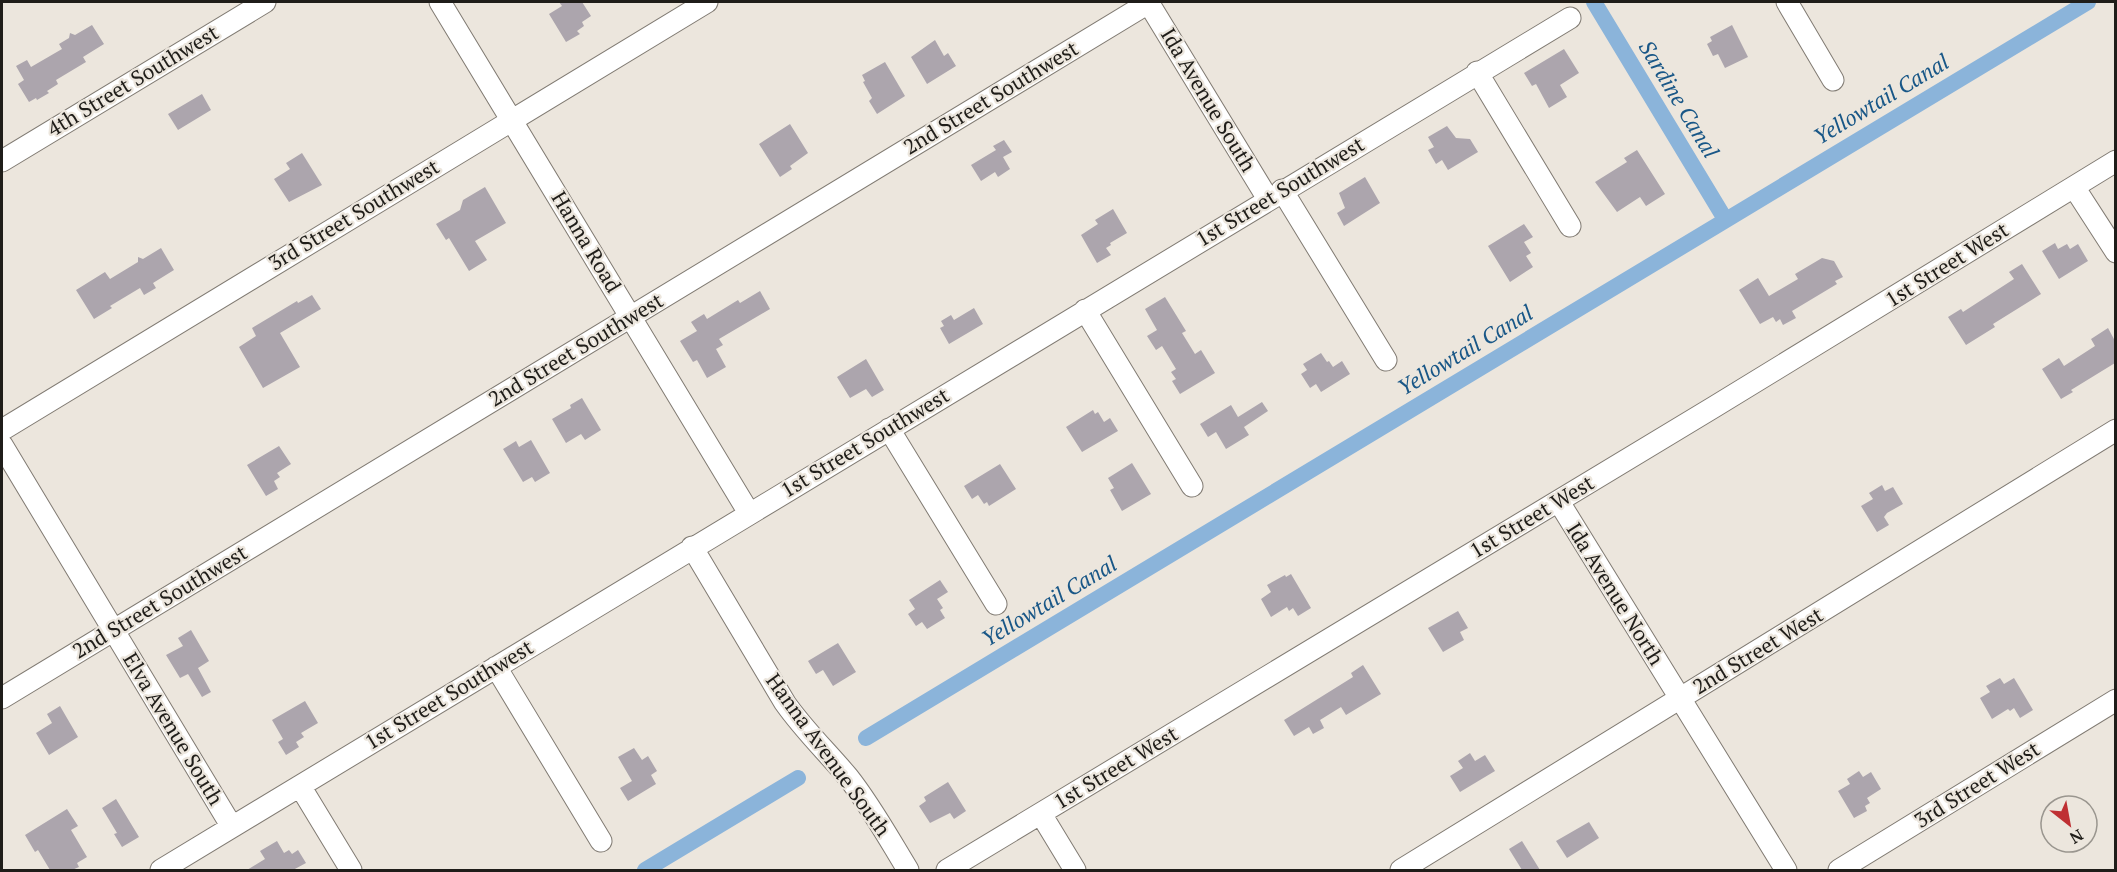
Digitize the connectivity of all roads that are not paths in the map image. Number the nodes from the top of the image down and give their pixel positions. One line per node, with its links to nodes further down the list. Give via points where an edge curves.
1 (265, 2): 10 (street, 4th Street Southwest)
2 (440, 2): 9 (street, Hanna Road)
3 (707, 2): 9 (street, 3rd Street Southwest)
4 (1149, 2): 13 (street, Ida Avenue South); 17 (street, 2nd Street Southwest)
5 (1786, 2): 8 (street)
6 (1570, 18): 7 (street, 1st Street Southwest)
7 (1477, 72): 13 (street, 1st Street Southwest); 14 (street)
8 (1833, 80)
9 (511, 119): 17 (street, Hanna Road); 20 (street, 3rd Street Southwest)
10 (2, 161)
11 (2115, 161): 12 (street, 1st Street West)
12 (2074, 187): 15 (street); 24 (street, 1st Street West)
13 (1275, 195): 16 (street, 1st Street Southwest); 18 (street, Ida Avenue South)
14 (1570, 226)
15 (2115, 252)
16 (1085, 310): 19 (street, 1st Street Southwest); 23 (street)
17 (631, 316): 25 (street, Hanna Road); 28 (street, 2nd Street Southwest)
18 (1386, 360)
19 (889, 429): 25 (street, 1st Street Southwest); 27 (street)
20 (2, 430)
21 (2115, 430): 31 (street, 2nd Street West)
22 (2, 445): 28 (street, Elva Avenue South)
23 (1192, 486)
24 (1559, 502): 31 (street, Ida Avenue North); 34 (street, 1st Street West)
25 (749, 513): 26 (street, 1st Street Southwest)
26 (692, 548): 29 (street, 1st Street Southwest); 39 (street, Hanna Avenue South, via 785,703 848,778)
27 (996, 604)
28 (113, 630): 30 (street, 2nd Street Southwest); 35 (street, Elva Avenue South)
29 (496, 667): 33 (street, 1st Street Southwest); 36 (street)
30 (2, 698)
31 (1680, 699): 42 (street, 2nd Street West); 43 (street, Ida Avenue North)
32 (2115, 700): 44 (street, 3rd Street West)
33 (300, 786): 35 (street, 1st Street Southwest); 38 (street)
34 (1041, 814): 40 (street, 1st Street West); 41 (street)
35 (232, 827): 37 (street, 1st Street Southwest)
36 (601, 841)
37 (161, 870)
38 (351, 870)
39 (908, 870)
40 (947, 870)
41 (1076, 870)
42 (1401, 870)
43 (1786, 870)
44 (1839, 870)

